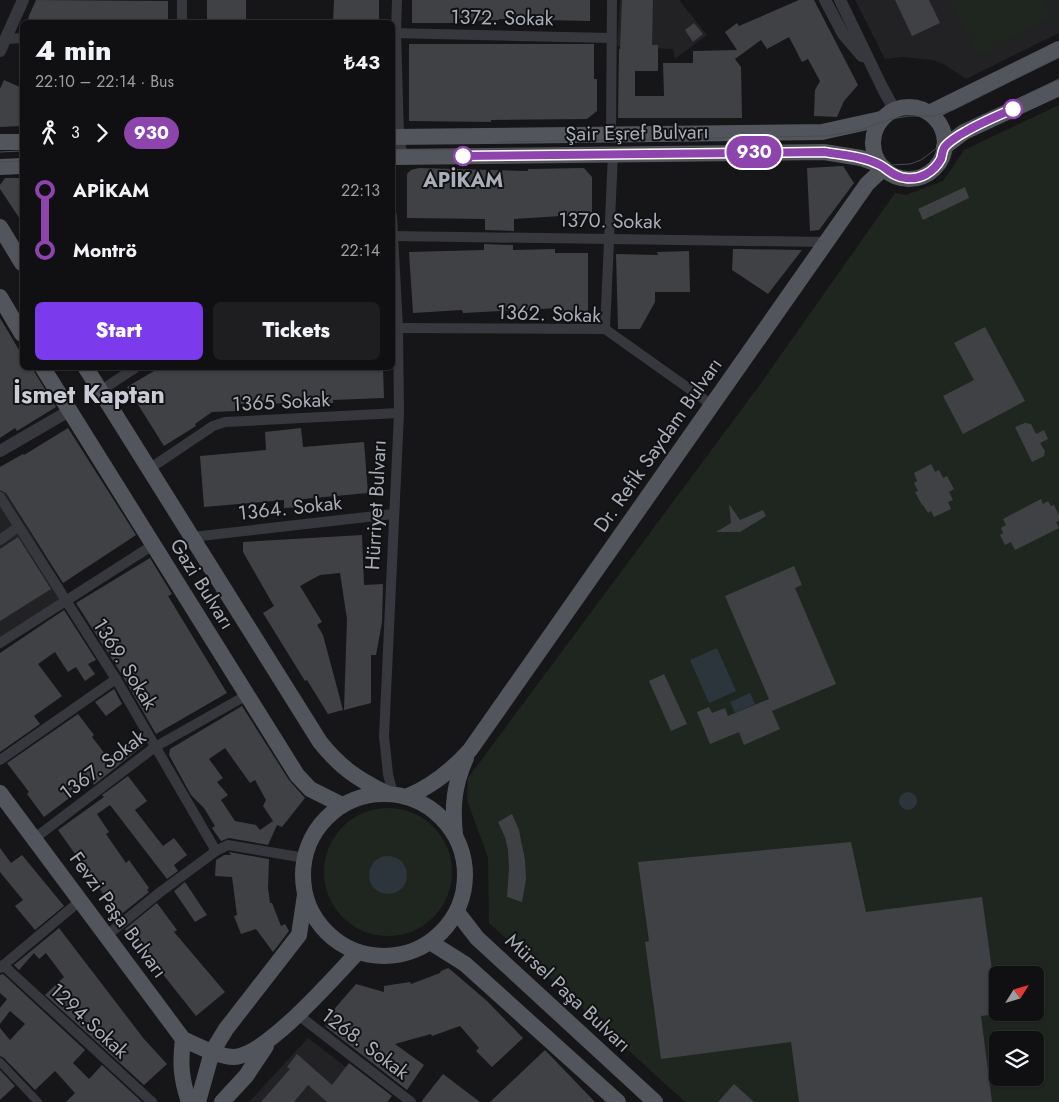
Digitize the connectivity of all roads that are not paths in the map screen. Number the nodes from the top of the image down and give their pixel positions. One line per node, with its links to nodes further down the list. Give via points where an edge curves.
1 (23, 0): 12 (street)
2 (182, 0): 7 (street)
3 (397, 0): 8 (street)
4 (612, 0): 11 (street)
5 (826, 0): 15 (street, via 843,34)
6 (840, 0): 15 (street)
7 (182, 20)
8 (395, 22)
9 (395, 33): 11 (street, 1372. Sokak)
10 (20, 38): 12 (street)
11 (611, 38): 20 (street)
12 (6, 39): 14 (street)
13 (1059, 50): 18 (main road)
14 (0, 51)
15 (871, 66): 19 (street)
16 (395, 85): 21 (street)
17 (1059, 88): 24 (main road, via 964,132)
18 (929, 113): 19 (main road, via 912,107); 24 (main road, via 943,131)
19 (888, 114): 20 (main road, via 822,132); 28 (main road, via 873,135 875,156)
20 (611, 134): 21 (main road)
21 (396, 137): 26 (street)
22 (0, 142): 23 (main road)
23 (20, 142)
24 (944, 147): 28 (main road, via 936,166 918,178 898,177)
25 (613, 154): 26 (main road, Şair Eşref Bulvarı); 28 (main road, Şair Eşref Bulvarı, via 824,152 861,158); 32 (street)
26 (398, 157)
27 (20, 166): 29 (main road)
28 (882, 166): 33 (main road, Dr. Refik Saydam Bulvarı)
29 (0, 167)
30 (0, 227): 34 (main road)
31 (395, 236): 32 (street, 1370. Sokak)
32 (610, 239): 33 (street, 1370. Sokak); 37 (street)
33 (826, 242): 43 (main road, Dr. Refik Saydam Bulvarı)
34 (20, 260)
35 (0, 298): 38 (main road)
36 (395, 328): 37 (street, 1362. Sokak); 45 (street, Hürriyet Bulvarı)
37 (605, 330): 43 (street, 1362. Sokak)
38 (20, 331)
39 (44, 370): 44 (main road, Gazi Bulvarı)
40 (87, 370): 42 (main road, Gazi Bulvarı)
41 (132, 370): 42 (street)
42 (100, 391): 47 (main road, Gazi Bulvarı)
43 (712, 405): 59 (main road, Dr. Refik Saydam Bulvarı)
44 (69, 411): 46 (street); 53 (main road, Gazi Bulvarı)
45 (398, 413): 47 (street, 1365 Sokak, via 225,422 213,426); 49 (street, Hürriyet Bulvarı)
46 (0, 451)
47 (149, 470): 51 (main road, Gazi Bulvarı)
48 (0, 497): 50 (street, 1369. Sokak)
49 (393, 514): 51 (street, 1364. Sokak); 62 (street, Hürriyet Bulvarı, via 384,736 388,774)
50 (18, 527): 52 (street); 54 (street, 1369. Sokak)
51 (192, 537): 62 (main road, Gazi Bulvarı, via 320,742 361,781)
52 (0, 540)
53 (153, 545): 54 (street); 57 (main road, Gazi Bulvarı)
54 (65, 601): 55 (street); 56 (street, 1369. Sokak)
55 (0, 643)
56 (116, 679): 58 (street, 1369. Sokak); 60 (street)
57 (247, 695): 58 (street, 1367. Sokak); 63 (main road, Gazi Bulvarı, via 297,775 310,789)
58 (155, 747): 65 (street, 1367. Sokak); 66 (street, 1369. Sokak)
59 (470, 750): 62 (main road, via 455,767 420,791); 64 (main road, via 457,784)
60 (0, 760)
61 (0, 793): 65 (main road, Fevzi Paşa Bulvarı)
62 (395, 794): 63 (main road, via 358,798); 64 (main road, via 421,802 434,811)
63 (342, 805): 67 (main road, via 316,831)
64 (455, 836): 70 (main road, via 465,866 464,890)
65 (34, 838): 69 (main road, Fevzi Paşa Bulvarı)
66 (216, 851): 67 (street, via 228,845); 71 (street)
67 (305, 858): 68 (main road)
68 (305, 895): 73 (main road, via 316,920 334,939); 78 (main road, via 300,934 226,1029)
69 (81, 900): 71 (main road, Fevzi Paşa Bulvarı); 74 (street)
70 (457, 912): 72 (main road); 87 (main road, Mürsel Paşa Bulvarı, via 478,938)
71 (106, 936): 76 (main road, Fevzi Paşa Bulvarı)
72 (430, 942): 73 (main road, via 395,956); 86 (main road, via 464,964)
73 (358, 952): 75 (main road)
74 (2, 967): 81 (street, 1294.Sokak)
75 (297, 1014): 77 (main road); 85 (street, 1268. Sokak)
76 (183, 1039): 78 (main road, Fevzi Paşa Bulvarı); 82 (main road, via 180,1060)
77 (270, 1040): 78 (main road, Fevzi Paşa Bulvarı, via 249,1053 233,1057); 84 (main road, via 246,1076)
78 (212, 1052): 83 (main road)
79 (0, 1062): 80 (street)
80 (38, 1102)
81 (152, 1102)
82 (189, 1102)
83 (198, 1102)
84 (222, 1102)
85 (412, 1102)
86 (618, 1102)
87 (655, 1102)

